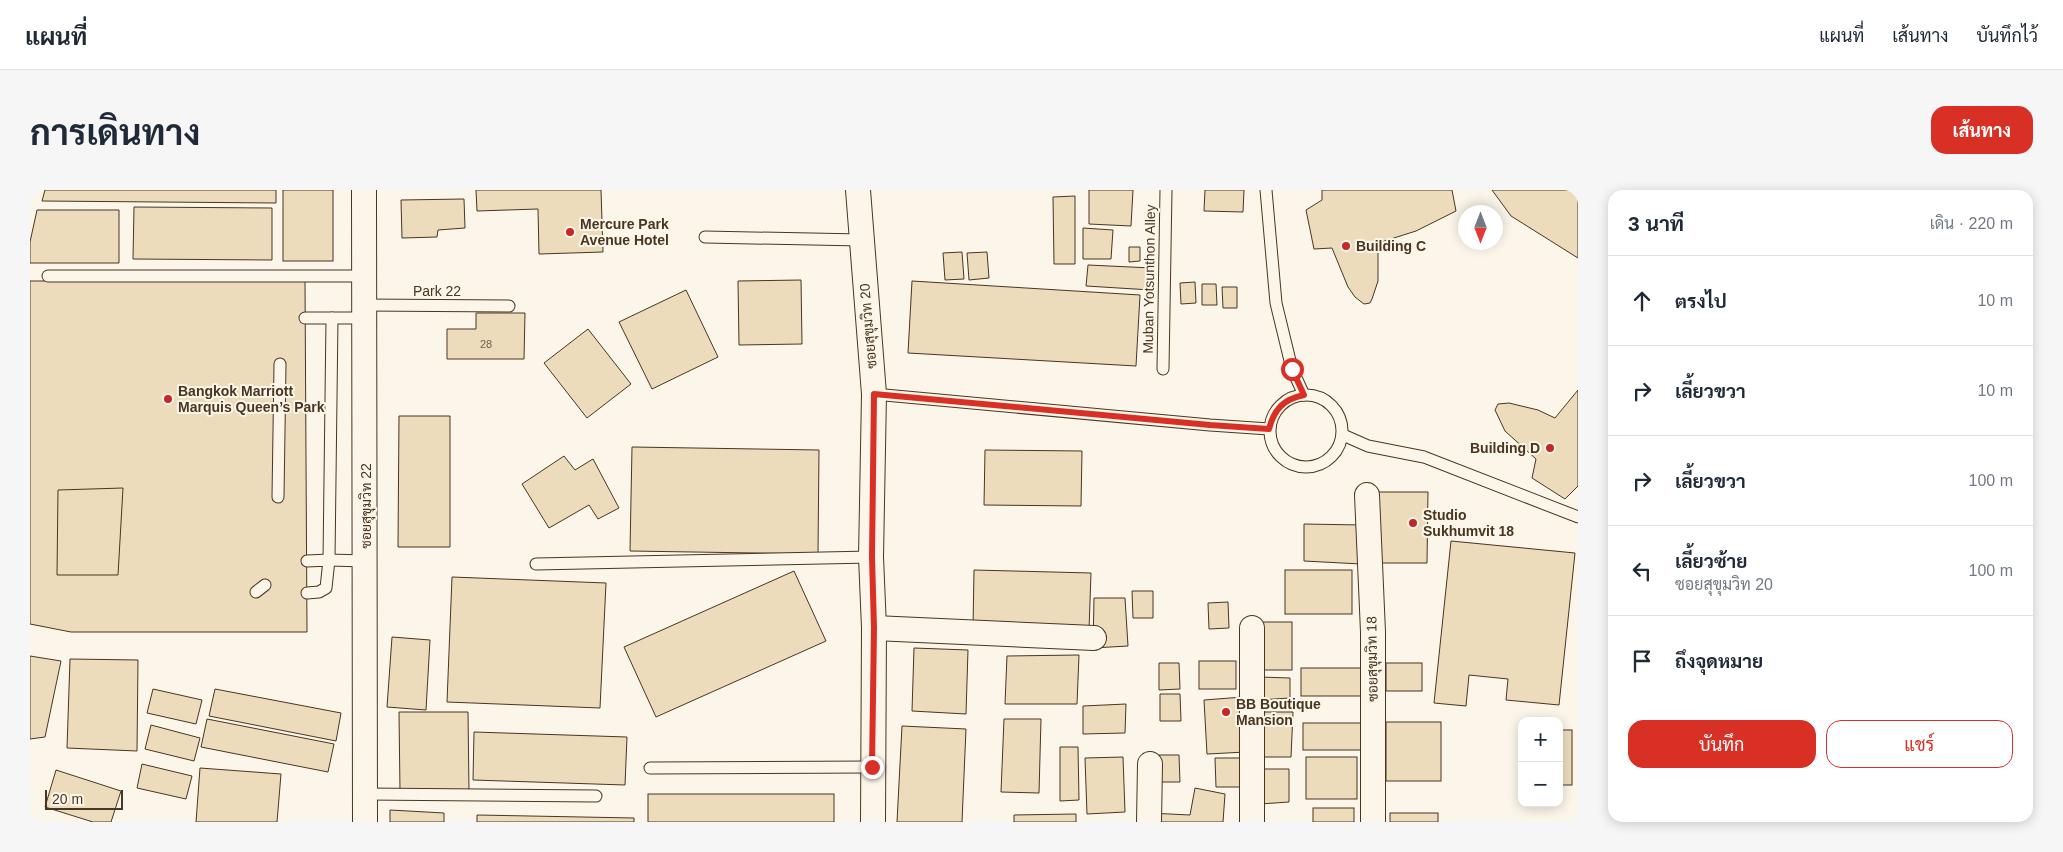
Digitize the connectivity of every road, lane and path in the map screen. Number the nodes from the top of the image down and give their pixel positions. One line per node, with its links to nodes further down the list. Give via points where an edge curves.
1 (364, 190): 8 (street, ซอยสุขุมวิท 22)
2 (858, 190): 6 (street, ซอยสุขุมวิท 20)
3 (1166, 190): 14 (lane, Muban Yotsunthon Alley)
4 (1266, 190): 16 (lane, via 1276,302 1292,369)
5 (705, 237): 6 (lane)
6 (861, 240): 15 (street, ซอยสุขุมวิท 20)
7 (48, 276): 8 (lane)
8 (364, 276): 10 (street, ซอยสุขุมวิท 22)
9 (509, 306): 10 (lane, Park 22)
10 (365, 311): 12 (lane, Park 22); 25 (street, ซอยสุขุมวิท 22)
11 (305, 318): 12 (lane, Park 22)
12 (332, 318): 23 (lane)
13 (280, 364): 20 (lane)
14 (1163, 369)
15 (874, 394): 17 (lane); 22 (street, ซอยสุขุมวิท 20)
16 (1304, 395): 17 (lane, via 1279,406); 18 (lane, via 1330,403 1338,414)
17 (1269, 429): 18 (lane, via 1269,438 1281,459 1289,465 1306,468 1328,460 1339,448)
18 (1343, 435): 21 (lane, via 1368,446 1424,457)
19 (1367, 495): 42 (street, ซอยสุขุมวิท 18, via 1373,632)
20 (278, 496)
21 (1578, 517)
22 (872, 557): 26 (lane); 30 (street, ซอยสุขุมวิท 20)
23 (328, 560): 24 (lane); 25 (lane); 29 (lane, via 326,588)
24 (307, 561)
25 (366, 561): 36 (street, ซอยสุขุมวิท 22)
26 (536, 564)
27 (265, 584): 28 (lane)
28 (256, 592)
29 (307, 593)
30 (874, 628): 32 (street); 34 (street, ซอยสุขุมวิท 20)
31 (1252, 628): 41 (street)
32 (1094, 638)
33 (1150, 764): 40 (street)
34 (872, 767): 35 (lane); 39 (street, ซอยสุขุมวิท 20)
35 (650, 768)
36 (365, 794): 37 (lane); 38 (street, ซอยสุขุมวิท 22)
37 (596, 796)
38 (365, 822)
39 (873, 822)
40 (1149, 822)
41 (1252, 822)
42 (1373, 822)

